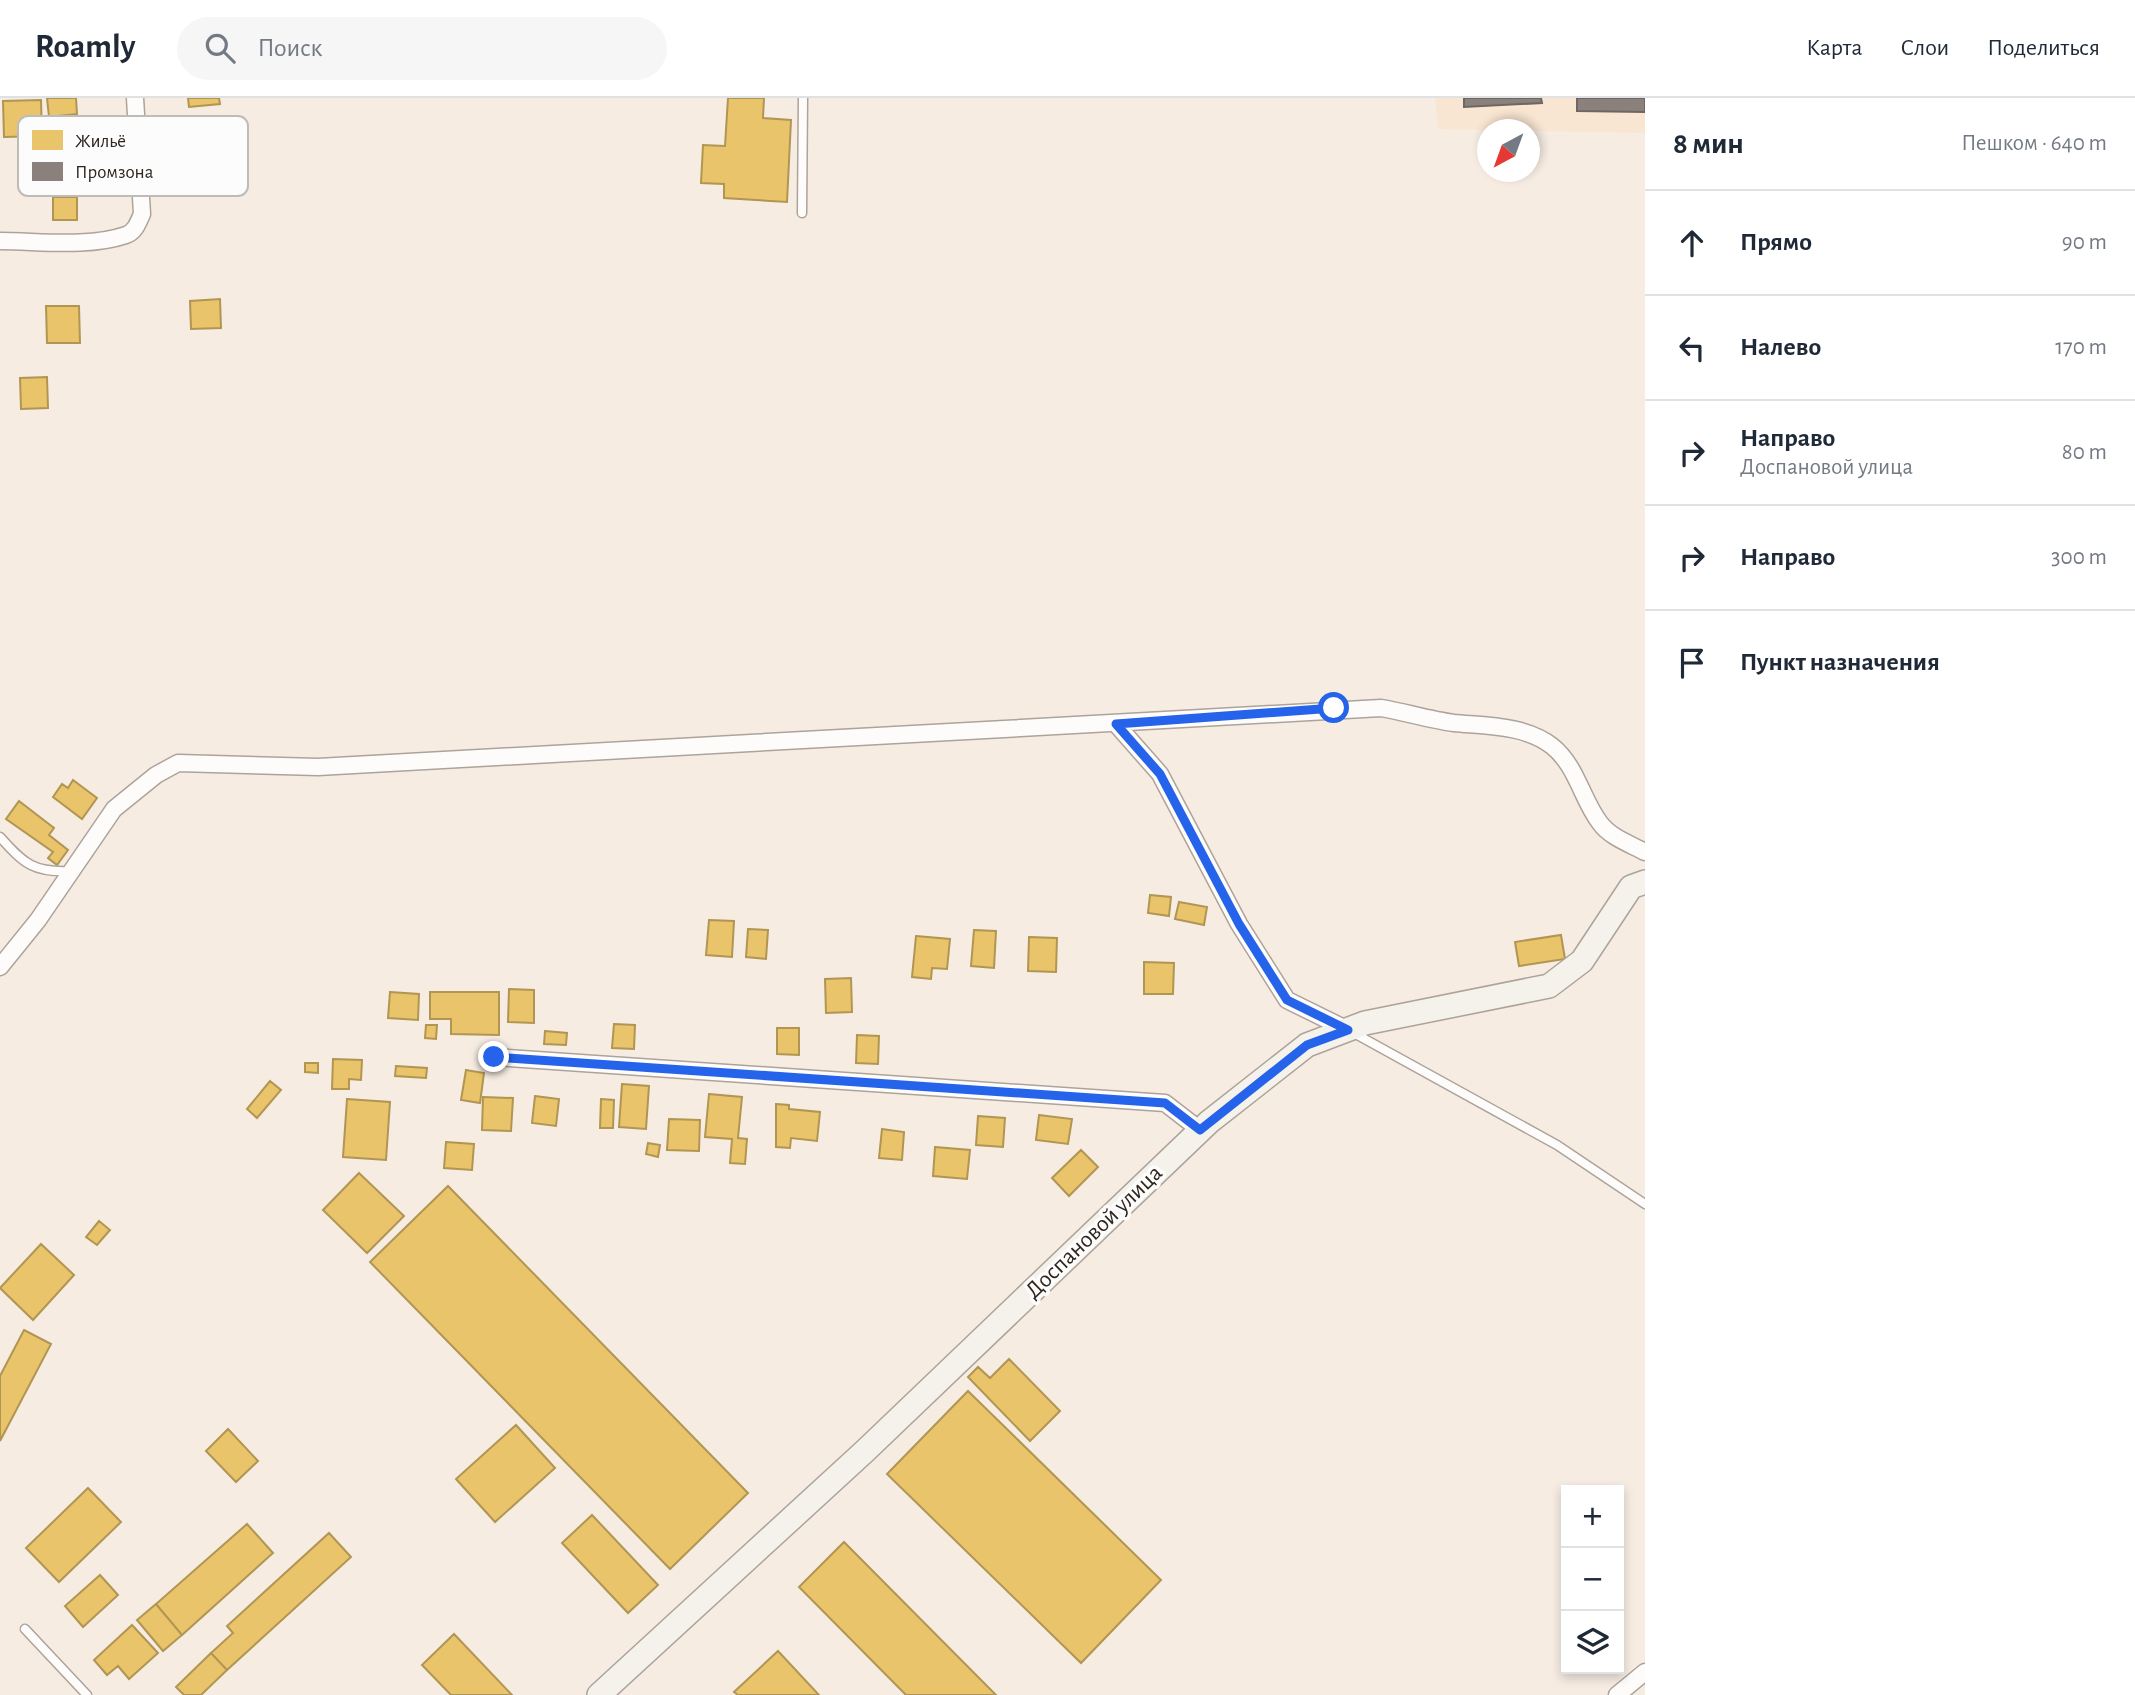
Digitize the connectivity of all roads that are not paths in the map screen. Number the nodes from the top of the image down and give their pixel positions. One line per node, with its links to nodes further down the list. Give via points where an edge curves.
1 (135, 98): 3 (street)
2 (803, 98): 5 (lane)
3 (137, 116)
4 (142, 196): 6 (street, via 142,214 128,234 84,240)
5 (802, 213)
6 (0, 241)
7 (1116, 724): 9 (street, via 1381,708 1453,723 1493,725 1551,745 1601,825); 10 (street, via 318,767 178,763 139,786 114,809); 13 (street, via 1160,774 1239,924 1287,1000)
8 (0, 837): 10 (lane, via 22,862 47,873)
9 (1645, 852)
10 (72, 871): 12 (street)
11 (1645, 882): 13 (street, Доспановой улица, via 1631,887 1582,961 1549,986)
12 (0, 967)
13 (1348, 1030): 15 (street, Доспановой улица, via 1307,1045); 16 (lane, via 1557,1145)
14 (494, 1057): 15 (street, via 1165,1103)
15 (1200, 1130): 20 (street, Доспановой улица, via 865,1451)
16 (1645, 1204)
17 (25, 1629): 19 (lane)
18 (1645, 1672): 21 (street)
19 (87, 1695)
20 (599, 1695)
21 (1617, 1695)

